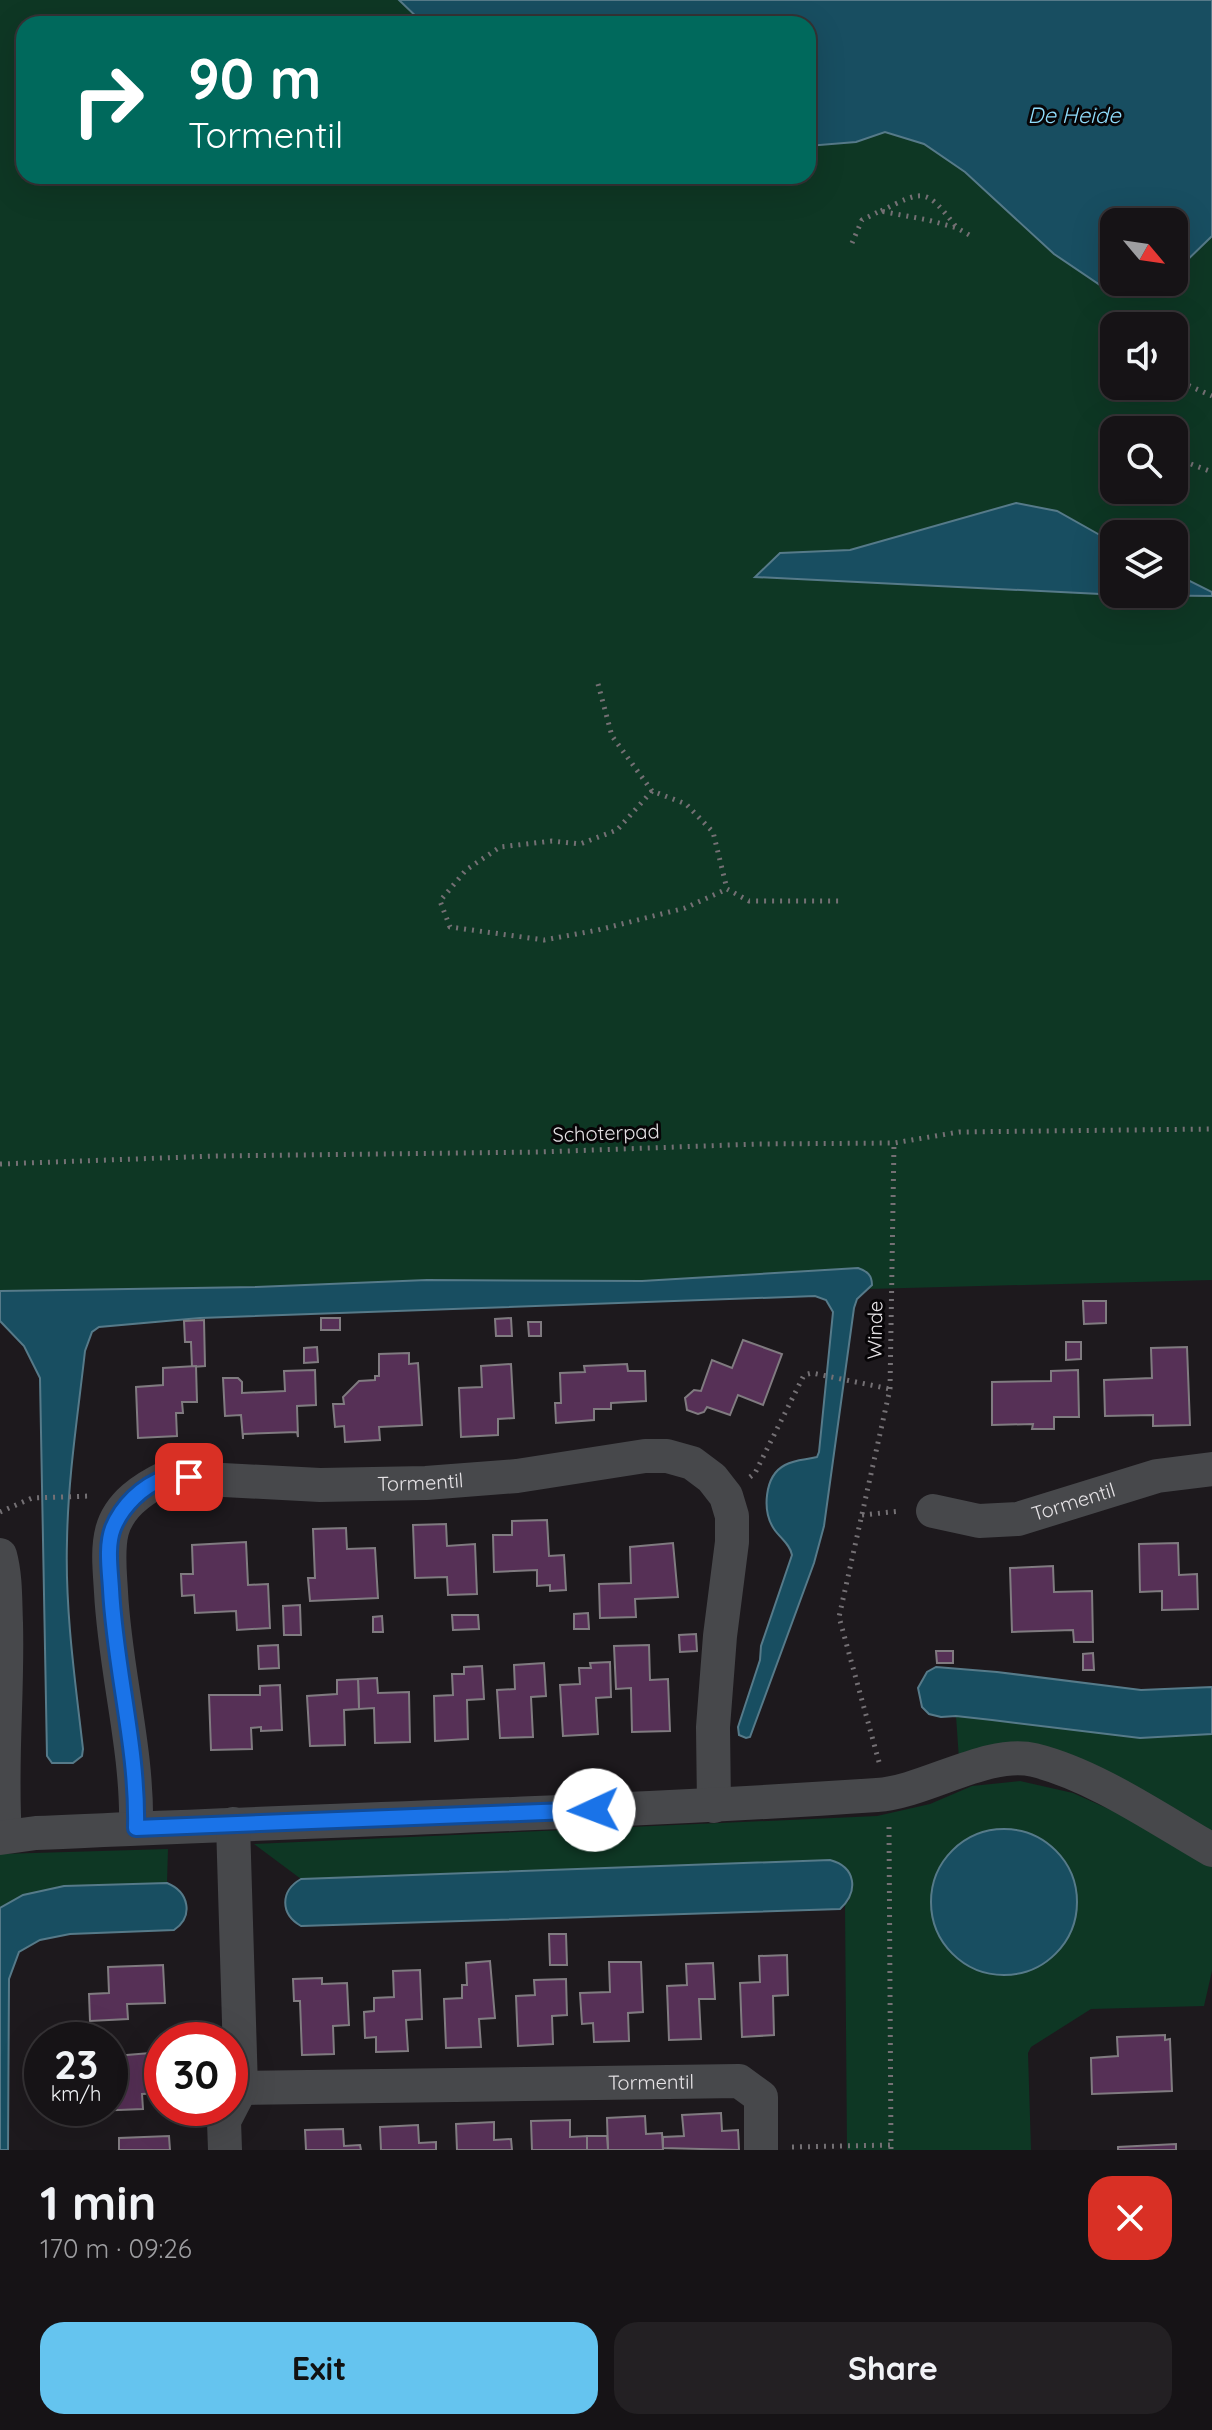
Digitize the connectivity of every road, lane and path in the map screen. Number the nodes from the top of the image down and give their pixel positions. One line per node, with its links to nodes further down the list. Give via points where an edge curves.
1 (880, 211): 2 (path); 2 (path, via 915,194 931,197); 4 (path, via 862,220)
2 (957, 228): 3 (path)
3 (971, 236)
4 (852, 243)
5 (1188, 385): 6 (path)
6 (1212, 396)
7 (1191, 464): 8 (path)
8 (1212, 472)
9 (598, 684): 10 (path, via 612,736)
10 (652, 791): 11 (path, via 686,804 713,832); 11 (path, via 617,830 580,844 552,841 500,847 466,870 440,901 450,927 544,940 685,908)
11 (727, 889): 12 (path, via 749,901)
12 (843, 901)
13 (1212, 1129): 14 (path, Schoterpad, via 959,1132)
14 (894, 1143): 15 (path, Schoterpad); 16 (path, Winde)
15 (0, 1164)
16 (890, 1389): 19 (path, via 804,1375 755,1473); 22 (path, Winde)
17 (1212, 1469): 20 (street, Tormentil, via 1157,1476 1018,1519 979,1521)
18 (75, 1496): 21 (path, via 32,1498)
19 (726, 1496): 24 (street, via 732,1542 713,1727); 26 (street, Tormentil, via 692,1463 667,1456 426,1483 320,1485 167,1477 144,1488 125,1506 112,1530 109,1563 137,1789)
20 (933, 1511)
21 (0, 1512)
22 (862, 1515)
23 (0, 1555): 27 (street, via 7,1651)
24 (714, 1806): 25 (street); 28 (street, via 889,1795 993,1761 1032,1759 1096,1783)
25 (233, 1824): 26 (street); 29 (street)
26 (136, 1828): 27 (street)
27 (3, 1837)
28 (1212, 1850)
29 (239, 2022)
30 (248, 2088): 33 (street, Tormentil, via 739,2081 761,2097)
31 (224, 2126): 34 (street)
32 (891, 2145): 33 (path)
33 (761, 2148)
34 (225, 2150)

